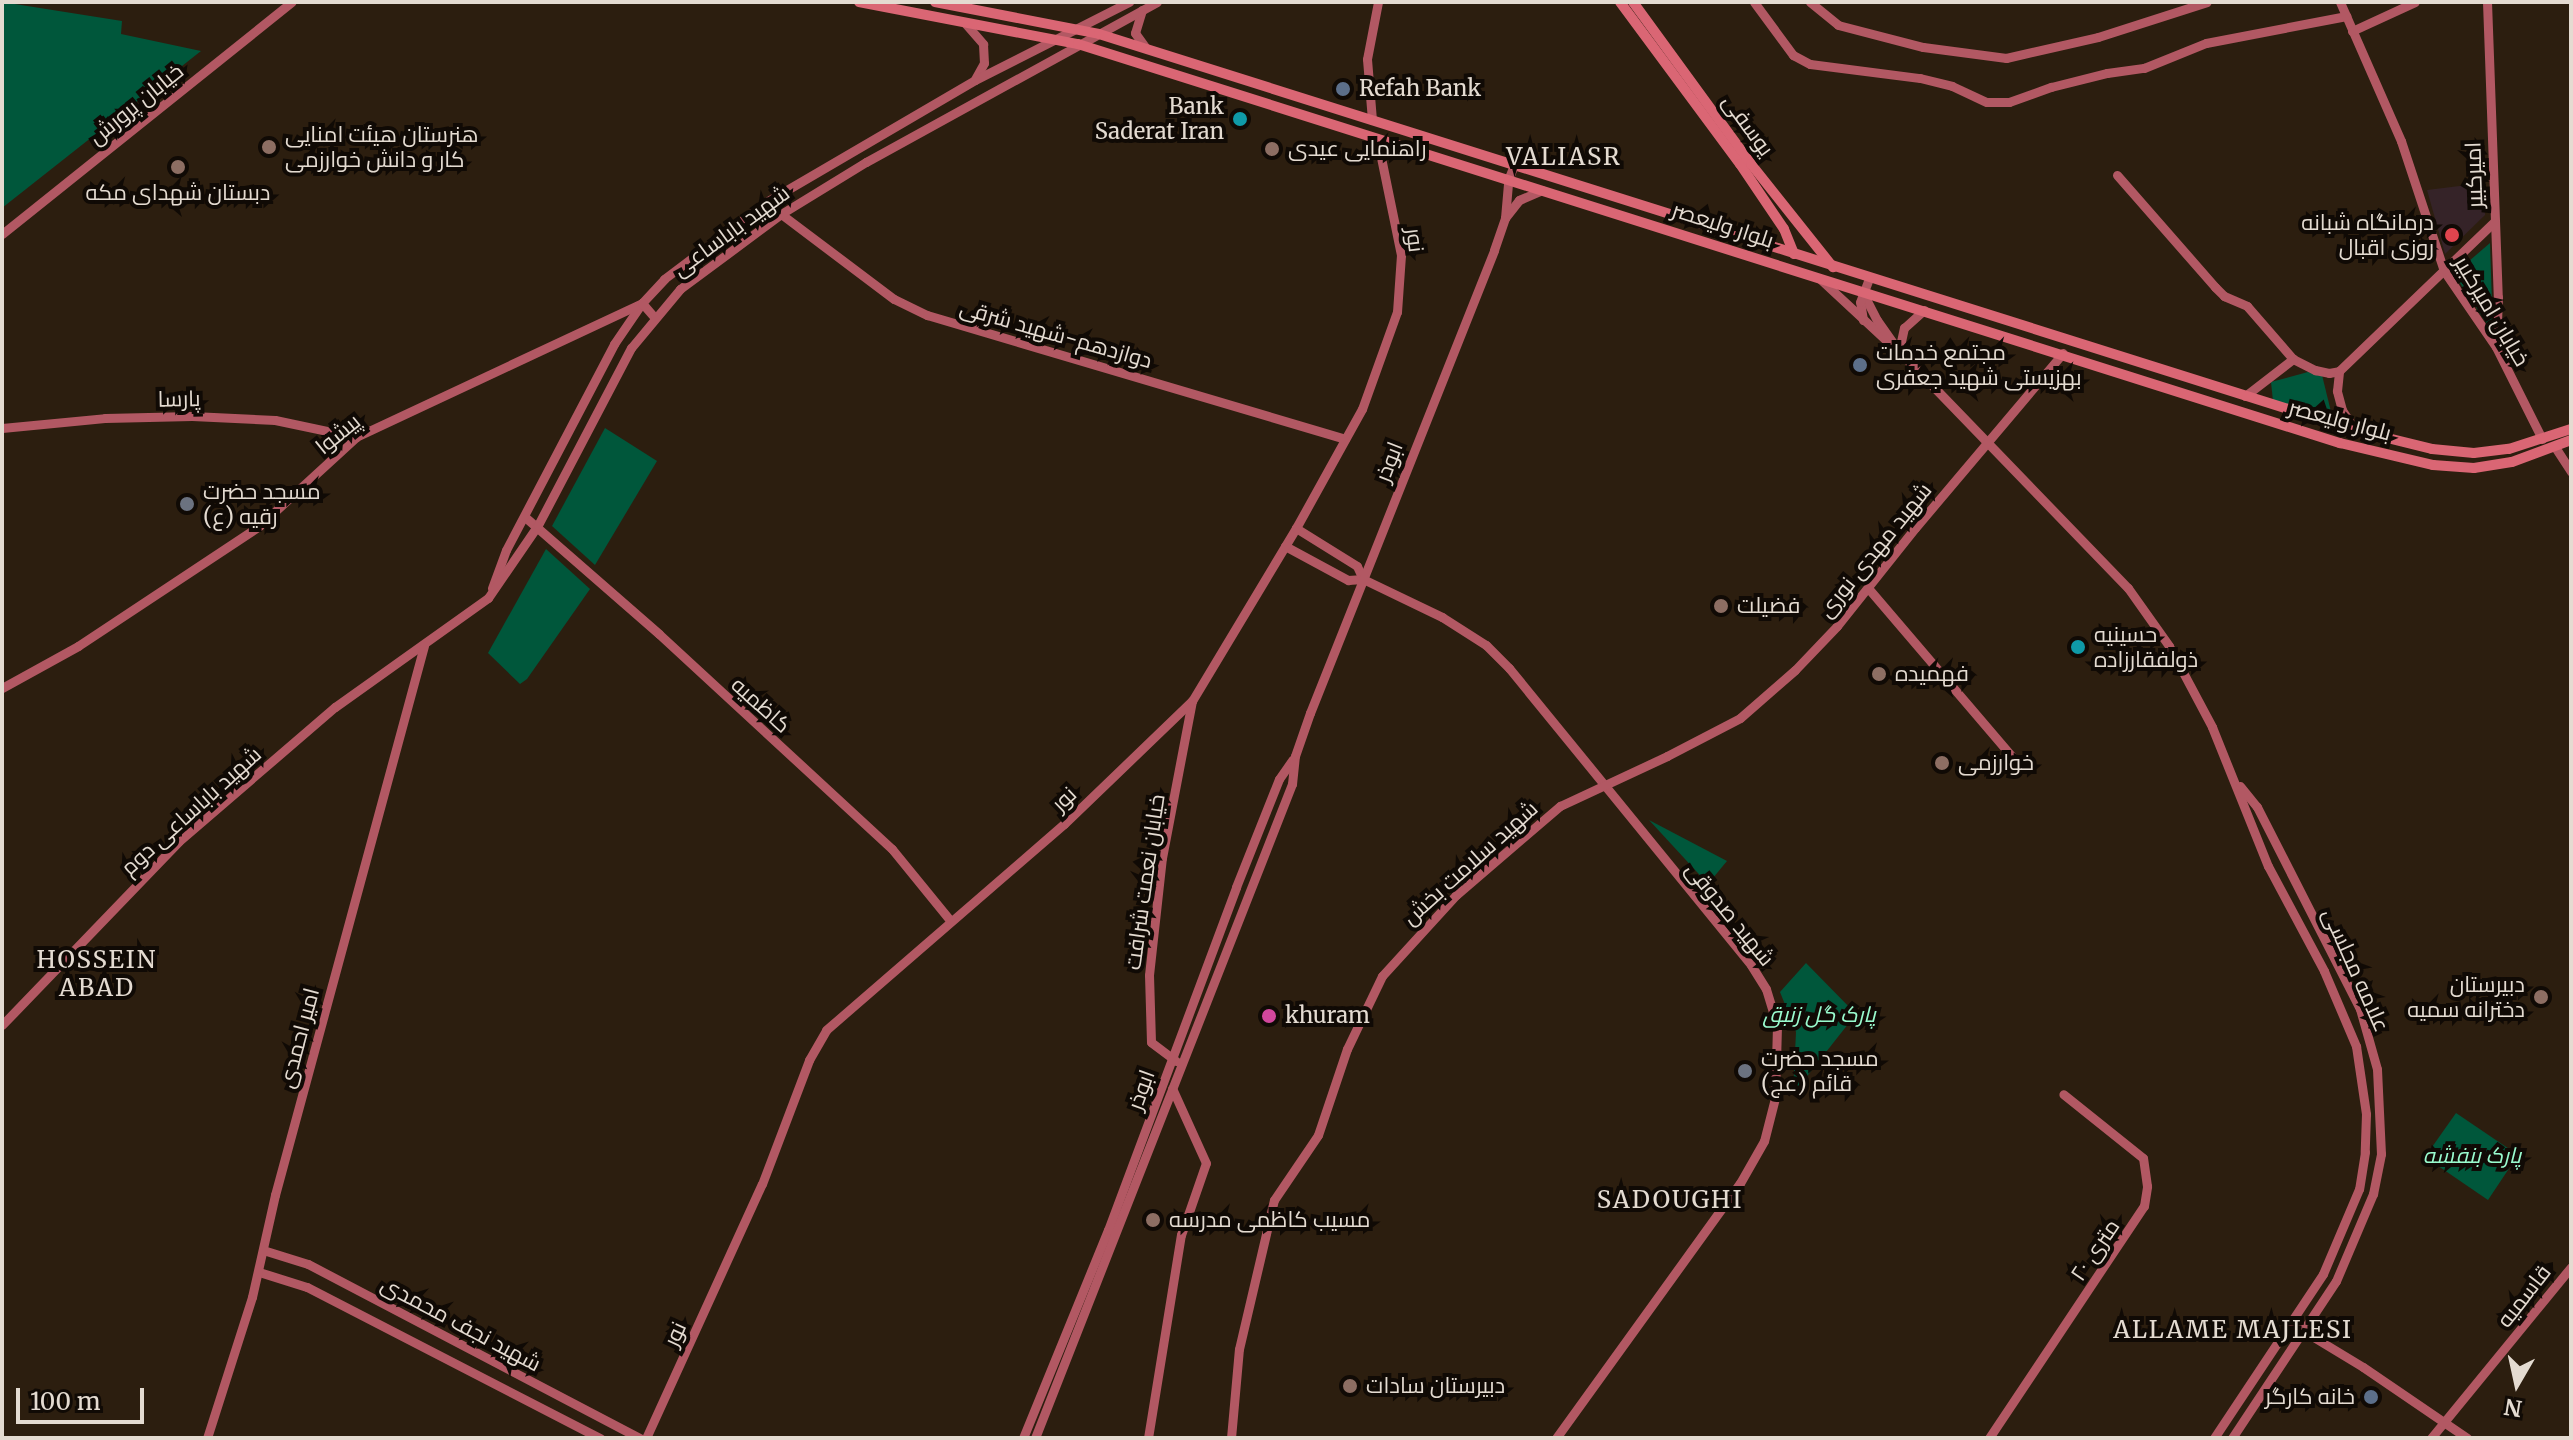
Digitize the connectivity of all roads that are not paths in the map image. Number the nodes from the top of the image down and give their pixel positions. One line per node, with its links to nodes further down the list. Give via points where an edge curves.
1 (292, 2): 35 (main road, خیابان پرورش)
2 (859, 2): 17 (main road, بلوار ولیعصر)
3 (935, 2): 18 (main road, بلوار ولیعصر)
4 (1129, 2): 18 (main road, شهید باباساعی)
5 (1157, 2): 15 (main road, شهید باباساعی)
6 (1378, 2): 25 (main road, via 1367,59)
7 (1620, 2): 36 (main road, یوسفی, via 1740,164 1784,229)
8 (1633, 2): 34 (main road, یوسفی)
9 (1754, 2): 16 (main road, via 1793,55 1810,64 1920,78 1987,102 2009,102 2051,87 2144,68 2206,43)
10 (1810, 2): 11 (main road, via 1838,25 1923,47 2006,58 2098,37)
11 (2207, 2)
12 (2340, 2): 16 (main road, خیابان امیرکبیر)
13 (2415, 2): 19 (main road)
14 (2487, 2): 33 (main road, امیرکبیر)
15 (1142, 10): 20 (main road, شهید باباساعی); 23 (main road, via 1135,33)
16 (2346, 16): 19 (main road, خیابان امیرکبیر)
17 (965, 23): 21 (main road, بلوار ولیعصر); 24 (main road, via 983,44 984,63)
18 (1074, 28): 20 (main road, بلوار ولیعصر); 21 (main road, شهید باباساعی)
19 (2352, 31): 39 (main road, خیابان امیرکبیر, via 2387,108)
20 (1099, 34): 22 (main road, شهید باباساعی); 23 (main road, بلوار ولیعصر)
21 (1052, 39): 22 (main road, بلوار ولیعصر); 24 (main road, شهید باباساعی)
22 (1078, 44): 26 (main road, بلوار ولیعصر); 31 (main road, شهید باباساعی)
23 (1152, 52): 25 (main road, بلوار ولیعصر)
24 (975, 80): 43 (main road, شهید باباساعی, via 768,201 707,244)
25 (1372, 120): 26 (main road); 27 (main road, بلوار ولیعصر)
26 (1377, 138): 29 (main road, بلوار ولیعصر); 57 (main road, نور, via 1401,255 1397,312 1362,409)
27 (1514, 165): 29 (main road, ابوذر); 36 (main road, بلوار ولیعصر)
28 (2117, 175): 50 (main road, via 2215,287 2247,306)
29 (1508, 180): 30 (main road, بلوار ولیعصر); 32 (main road, ابوذر)
30 (1544, 190): 32 (main road, via 1519,200); 37 (main road, بلوار ولیعصر)
31 (781, 214): 45 (main road, شهید باباساعی, via 680,289); 57 (main road, دوازدهم-شهید شرقی, via 894,299 927,315)
32 (1505, 218): 67 (main road, ابوذر)
33 (2494, 222): 39 (main road); 47 (main road, امیرکبیر)
34 (1800, 228): 36 (main road); 38 (main road, یوسفی)
35 (2, 234)
36 (1794, 254): 37 (main road); 38 (main road, بلوار ولیعصر)
37 (1790, 267): 40 (main road, بلوار ولیعصر)
38 (1834, 268): 41 (main road, بلوار ولیعصر)
39 (2444, 271): 47 (main road, خیابان امیرکبیر); 51 (main road)
40 (1818, 277): 42 (main road, بلوار ولیعصر); 46 (main road)
41 (1869, 278): 42 (main road); 52 (main road, بلوار ولیعصر)
42 (1862, 291): 44 (main road, بلوار ولیعصر); 46 (main road); 48 (main road)
43 (642, 303): 45 (main road); 56 (main road, پیشوا); 63 (main road, شهید باباساعی, via 614,344)
44 (1924, 310): 48 (main road, via 1904,328); 49 (main road, بلوار ولیعصر)
45 (654, 317): 64 (main road, شهید باباساعی, via 631,348)
46 (1864, 323): 48 (main road)
47 (2496, 347): 58 (main road, خیابان امیرکبیر)
48 (1899, 351): 60 (main road, علامه مجلسی)
49 (2063, 353): 60 (main road, شهید مهدی نوری); 61 (main road, بلوار ولیعصر, via 2340,443 2433,465 2474,468)
50 (2293, 359): 51 (main road, via 2329,373); 52 (main road)
51 (2339, 371): 55 (main road, via 2339,400)
52 (2245, 396): 55 (main road, بلوار ولیعصر)
53 (2, 428): 56 (main road, پارسا, via 192,416 275,420)
54 (2571, 429): 58 (main road, بلوار ولیعصر)
55 (2355, 430): 58 (main road, بلوار ولیعصر, via 2432,449 2474,453)
56 (356, 437): 71 (main road, پیشوا, via 259,526 78,646)
57 (1345, 439): 65 (main road, نور)
58 (2542, 439)
59 (2571, 440): 61 (main road, بلوار ولیعصر)
60 (1986, 444): 68 (main road, شهید مهدی نوری); 75 (main road, علامه مجلسی, via 2128,588 2190,683)
61 (2555, 447): 62 (main road)
62 (2571, 472)
63 (525, 517): 64 (main road, کاظمیه); 69 (main road, شهید باباساعی)
64 (538, 525): 69 (main road, شهید باباساعی); 76 (main road, کاظمیه, via 892,849)
65 (1296, 528): 66 (main road, نور); 67 (main road, via 1357,566)
66 (1285, 546): 67 (main road, via 1348,580); 72 (main road, نور)
67 (1363, 579): 74 (main road, شهید صدوقی, via 1486,645); 80 (main road, ابوذر, via 1295,756 1292,784)
68 (1868, 588): 73 (main road); 74 (main road, شهید مهدی نوری, via 1795,670 1740,718)
69 (488, 598): 70 (main road, شهید باباساعی)
70 (424, 646): 79 (main road, شهید باباساعی دوم, via 335,707 179,841); 85 (main road, امیر احمدی)
71 (2, 688)
72 (1192, 701): 76 (main road, نور, via 1064,824); 80 (main road, خیابان نعمت شرافت, via 1162,858 1149,975 1151,1042)
73 (2019, 765)
74 (1605, 784): 98 (main road, شهید سلامت بخش, via 1560,806 1456,895 1375,989 1347,1049 1318,1135 1274,1200 1239,1349); 99 (main road, شهید صدوقی, via 1766,989 1777,1026 1778,1072 1767,1131 1740,1183)
75 (2238, 784): 77 (main road, علامه مجلسی, via 2257,807); 78 (main road, علامه مجلسی, via 2268,866)
76 (950, 920): 94 (main road, نور, via 826,1030)
77 (2338, 965): 78 (main road); 84 (main road, علامه مجلسی, via 2360,1009 2377,1069)
78 (2324, 971): 83 (main road, علامه مجلسی, via 2345,1015 2362,1071)
79 (2, 1025)
80 (1176, 1061): 81 (main road, ابوذر); 95 (main road, ابوذر)
81 (1172, 1088): 96 (main road, ابوذر); 97 (main road, via 1206,1163 1181,1235)
82 (2063, 1094): 100 (main road, ۲۰ متری, via 2143,1158 2144,1206)
83 (2364, 1158): 84 (main road); 88 (main road, علامه مجلسی, via 2345,1225)
84 (2380, 1159): 89 (main road, علامه مجلسی, via 2359,1231)
85 (263, 1250): 87 (main road, امیر احمدی); 93 (main road, شهید نجف محمدی, via 308,1264)
86 (2571, 1267): 90 (main road, قاسمیه)
87 (259, 1272): 91 (main road, امیر احمدی); 92 (main road, شهید نجف محمدی, via 307,1287)
88 (2292, 1324): 89 (main road); 101 (main road, علامه مجلسی)
89 (2305, 1332): 90 (main road); 102 (main road, علامه مجلسی)
90 (2445, 1422): 103 (main road, قاسمیه); 104 (main road)
91 (207, 1438)
92 (600, 1438)
93 (640, 1438)
94 (646, 1438)
95 (1023, 1438)
96 (1035, 1438)
97 (1148, 1438)
98 (1231, 1438)
99 (1556, 1438)
100 (1989, 1438)
101 (2214, 1438)
102 (2232, 1438)
103 (2431, 1438)
104 (2467, 1438)

